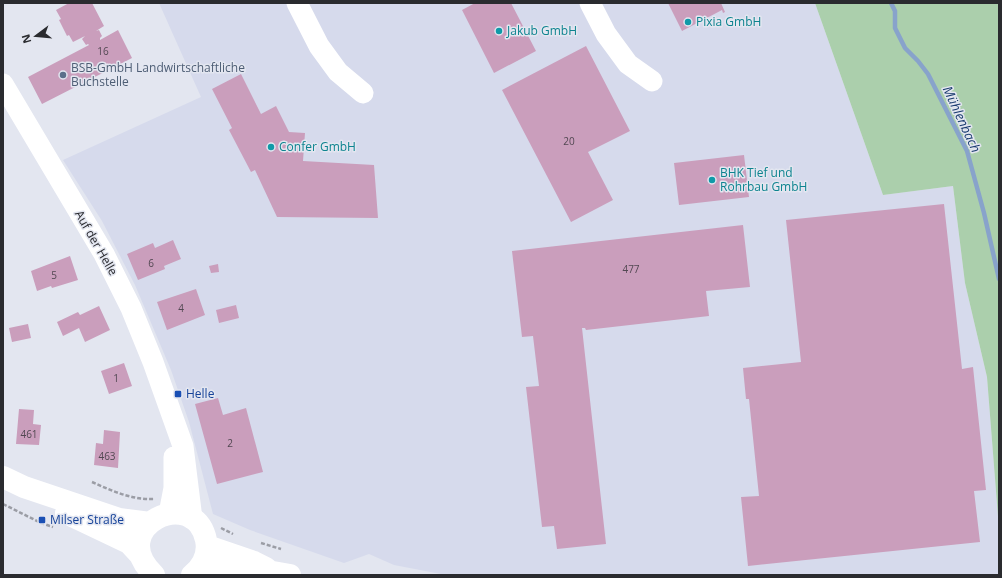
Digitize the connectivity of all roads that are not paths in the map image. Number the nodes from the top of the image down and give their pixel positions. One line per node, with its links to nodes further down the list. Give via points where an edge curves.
1 (297, 3): 5 (street, via 319,46 338,72)
2 (590, 3): 3 (street, via 606,34 628,64)
3 (652, 81)
4 (3, 84): 6 (street, Auf der Helle, via 104,254 131,308)
5 (363, 92)
6 (171, 411): 9 (street, Auf der Helle, via 175,469); 10 (street, Auf der Helle, via 183,446)
7 (3, 477): 8 (main road)
8 (24, 487): 9 (main road, via 120,519); 12 (main road, via 50,506 129,543)
9 (158, 512): 10 (main road, via 181,514); 12 (main road, via 143,532)
10 (192, 519): 11 (main road, via 205,535)
11 (207, 546): 13 (main road, via 205,558); 14 (main road)
12 (141, 556): 15 (main road, via 146,567)
13 (196, 572): 14 (main road)
14 (281, 573)
15 (154, 575)

